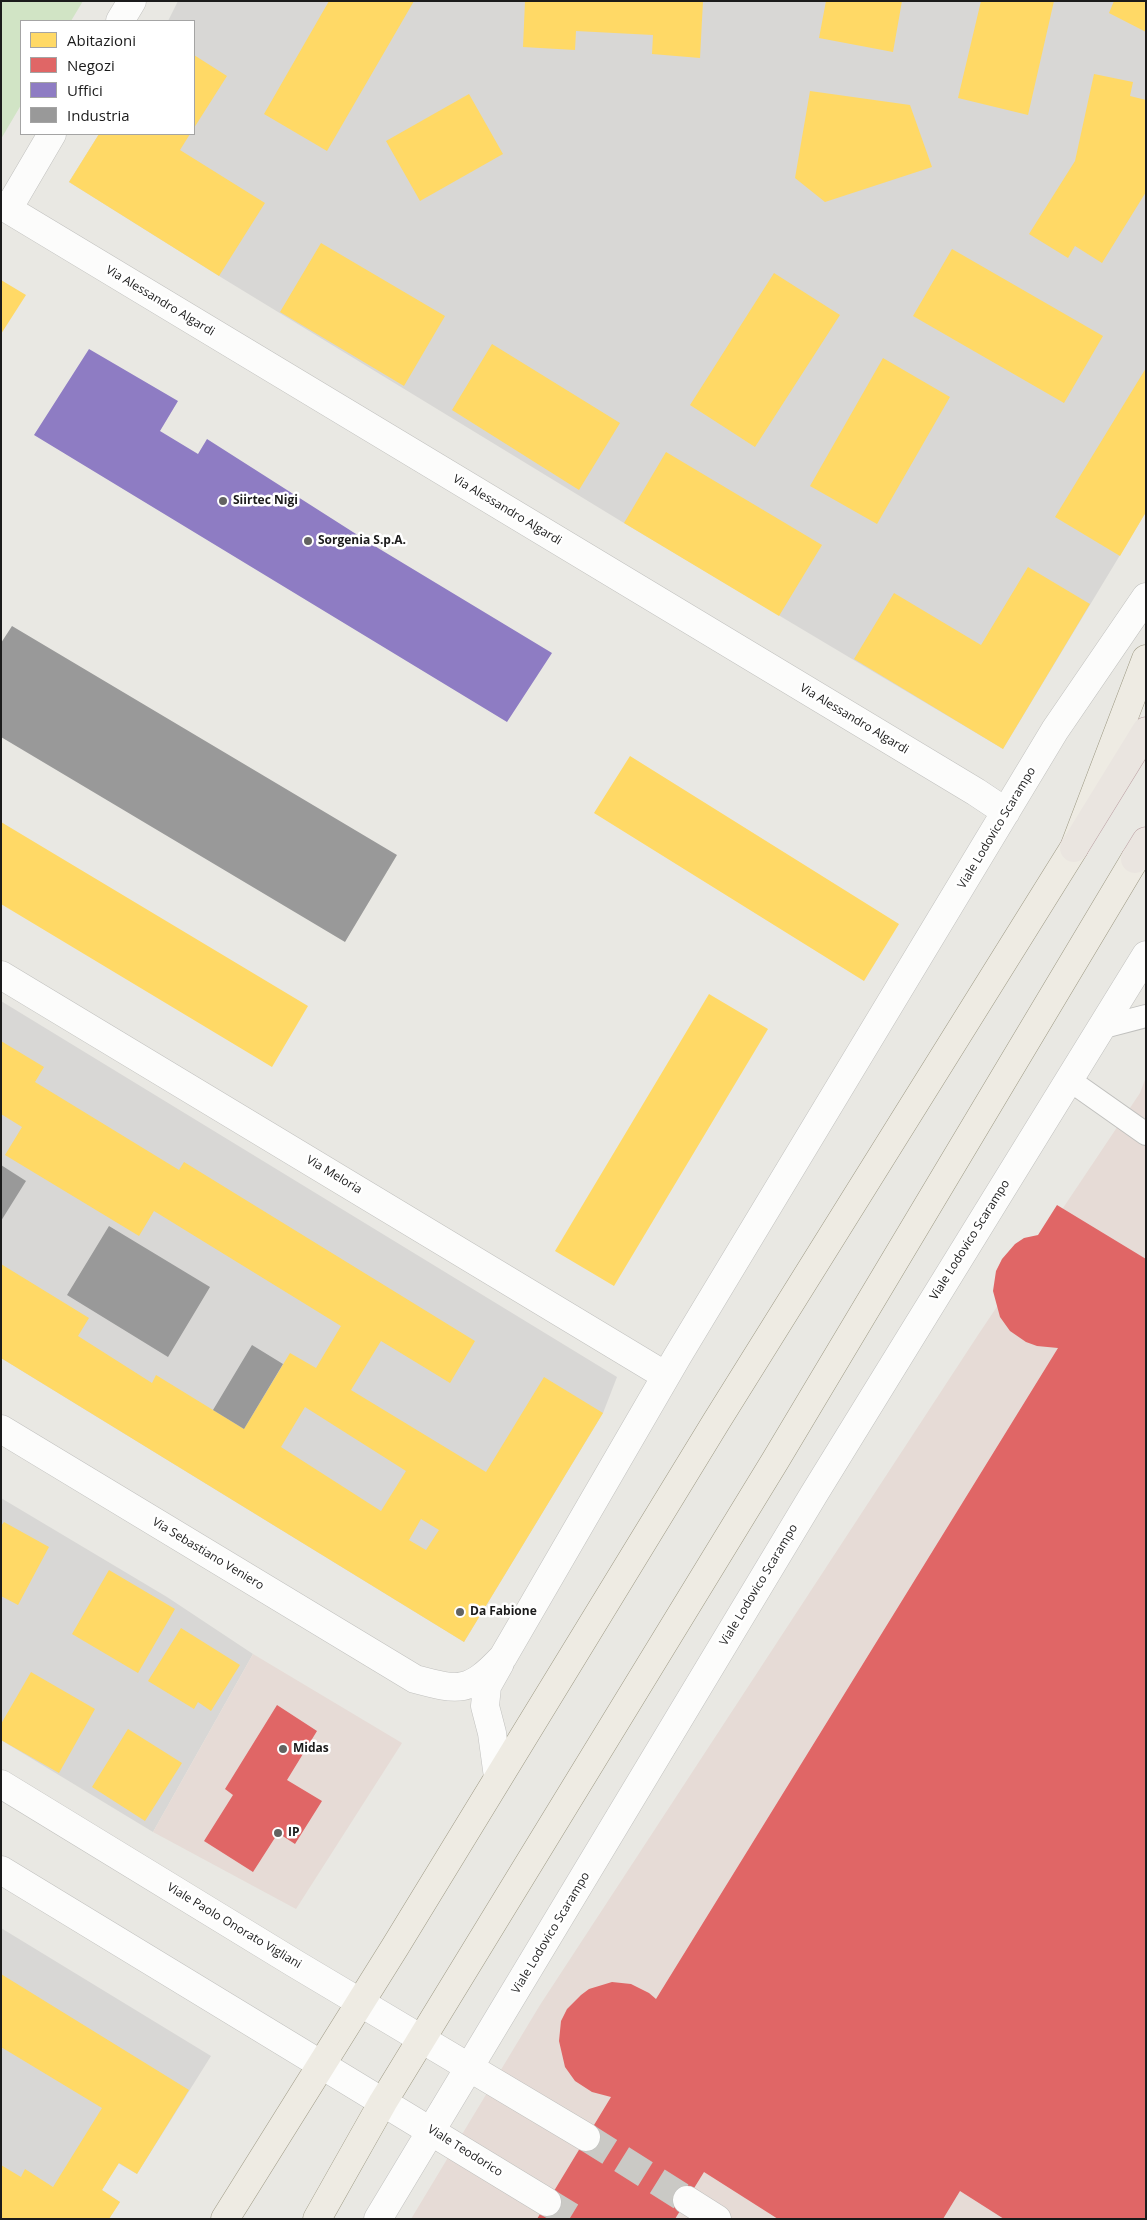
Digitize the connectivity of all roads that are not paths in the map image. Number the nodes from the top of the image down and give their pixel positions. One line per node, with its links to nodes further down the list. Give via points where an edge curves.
1 (132, 1): 2 (street)
2 (121, 20)
3 (51, 135): 4 (street)
4 (4, 207): 8 (street, Via Alessandro Algardi)
5 (1146, 597): 8 (street, Viale Lodovico Scarampo, via 1055,730)
6 (1146, 659): 9 (main road)
7 (1146, 731): 9 (highway)
8 (1006, 812): 17 (street, Viale Lodovico Scarampo)
9 (1074, 848): 21 (main road)
10 (1142, 849): 25 (main road)
11 (1146, 955): 14 (street, Viale Lodovico Scarampo)
12 (1, 974): 17 (street, Via Meloria)
13 (1146, 1016): 14 (lane)
14 (1100, 1028): 15 (street, Viale Lodovico Scarampo)
15 (1068, 1079): 16 (lane); 27 (street, Viale Lodovico Scarampo, via 808,1502)
16 (1146, 1134)
17 (666, 1376): 19 (street, Viale Lodovico Scarampo)
18 (1, 1429): 20 (street, Via Sebastiano Veniero)
19 (503, 1657): 20 (street, Viale Lodovico Scarampo, via 485,1676 460,1688); 21 (street, Viale Lodovico Scarampo, via 487,1686 485,1706)
20 (415, 1679)
21 (498, 1777): 24 (main road)
22 (1, 1784): 24 (street, Viale Paolo Onorato Vigliani)
23 (1, 1870): 26 (street)
24 (360, 2002): 25 (street, Viale Paolo Onorato Vigliani); 26 (main road)
25 (422, 2039): 27 (street, Viale Paolo Onorato Vigliani); 28 (main road)
26 (321, 2065): 28 (street); 33 (main road)
27 (469, 2066): 29 (street, Viale Lodovico Scarampo); 30 (street)
28 (383, 2102): 29 (street, Viale Teodorico); 34 (main road)
29 (431, 2130): 32 (street, Viale Teodorico); 35 (street, Viale Lodovico Scarampo)
30 (586, 2136)
31 (687, 2200): 36 (street)
32 (547, 2202)
33 (224, 2217)
34 (317, 2219)
35 (378, 2219)
36 (717, 2219)

